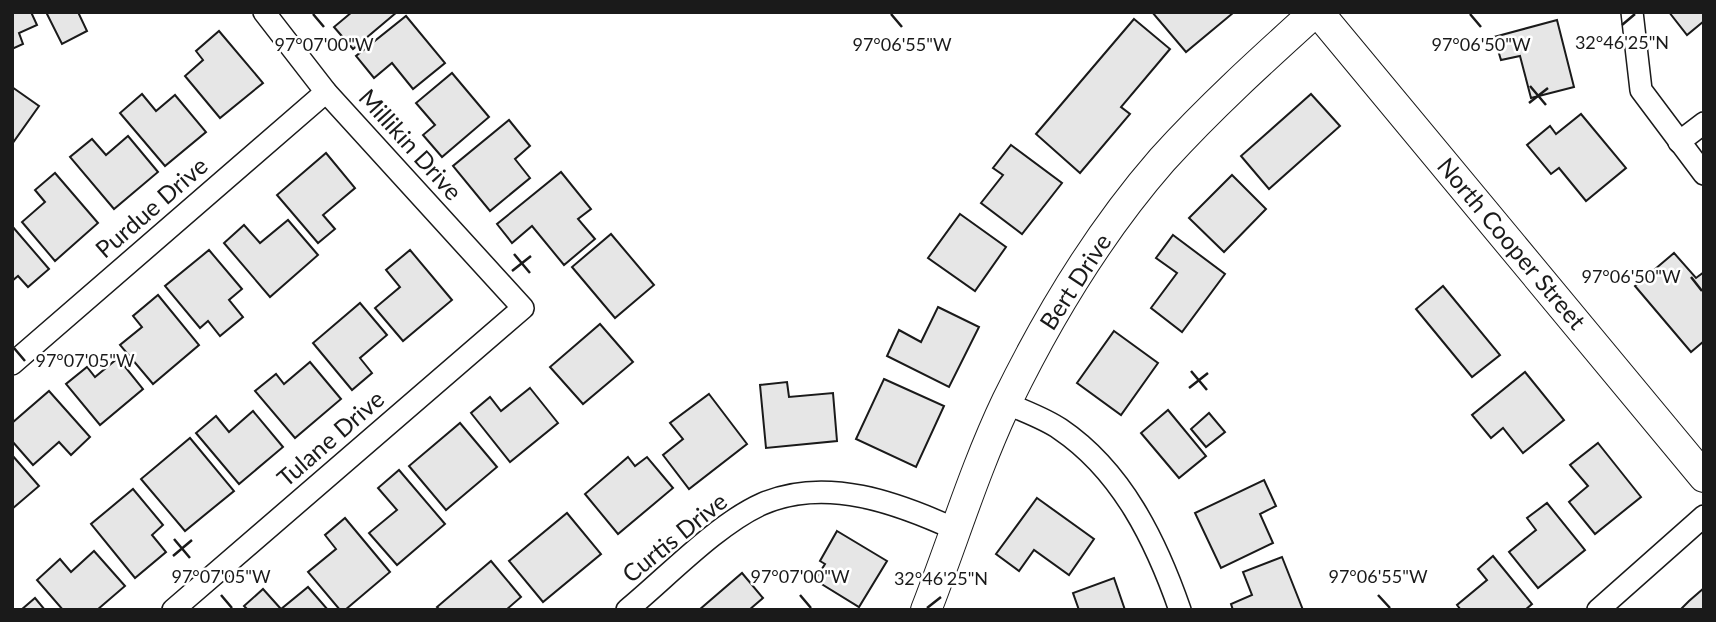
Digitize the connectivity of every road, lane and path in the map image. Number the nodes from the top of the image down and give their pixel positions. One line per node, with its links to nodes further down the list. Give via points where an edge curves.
1 (264, 12): 4 (street, Millikin Drive)
2 (1317, 12): 10 (street, Bert Drive, via 1233,86 1161,162 1097,246); 11 (street, North Cooper Street)
3 (1632, 12): 6 (street, via 1641,90)
4 (326, 92): 8 (street, Millikin Drive); 9 (street, Purdue Drive)
5 (1704, 123): 6 (street)
6 (1679, 142): 7 (street)
7 (1704, 174)
8 (523, 308): 14 (street, Tulane Drive)
9 (12, 364)
10 (1006, 403): 13 (street, Bert Drive); 17 (street, via 1060,428 1111,475 1146,527)
11 (1704, 477)
12 (1704, 516): 18 (street)
13 (957, 530): 15 (street, Curtis Drive, via 880,500 839,493 764,503 736,519); 16 (street, Bert Drive)
14 (173, 610)
15 (627, 610)
16 (926, 610)
17 (1180, 610)
18 (1598, 610)

